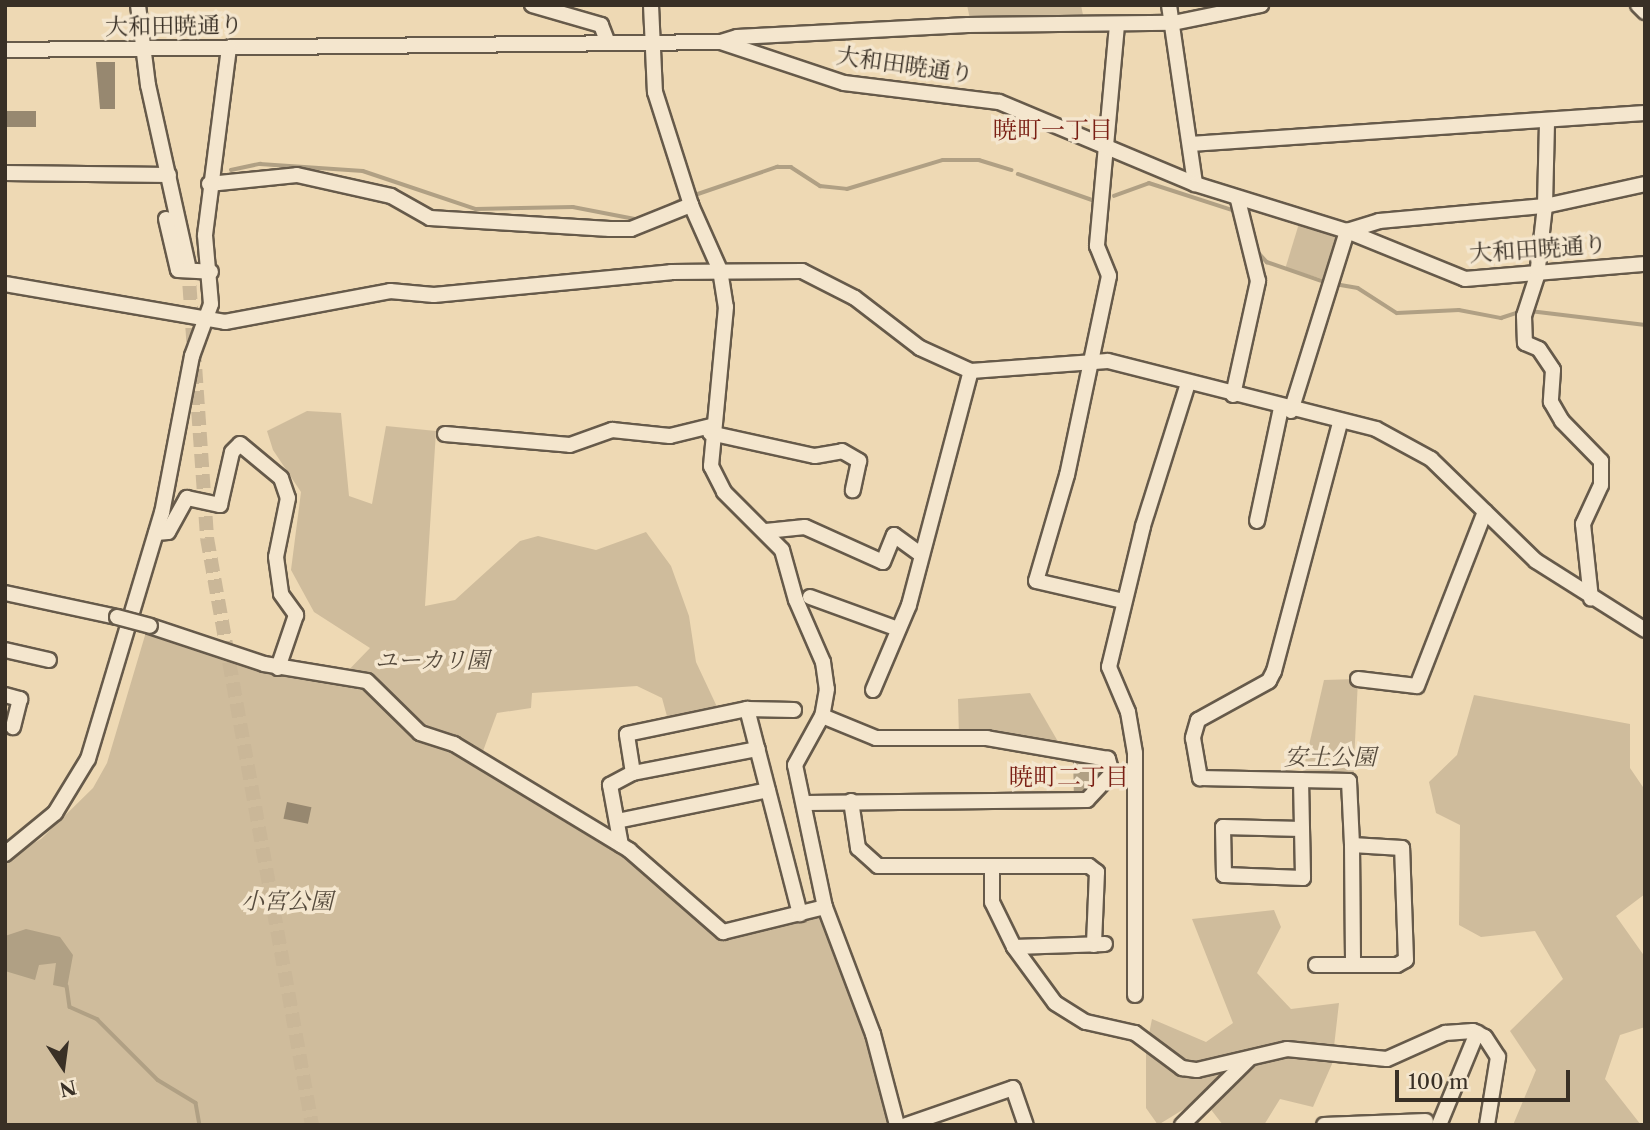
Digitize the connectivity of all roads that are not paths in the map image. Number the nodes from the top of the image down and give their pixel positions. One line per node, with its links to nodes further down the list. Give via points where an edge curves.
1 (138, 5): 14 (street)
2 (532, 5): 10 (street, via 601,25)
3 (650, 5): 11 (street)
4 (1169, 5): 8 (street)
5 (1261, 5): 8 (street)
6 (1637, 5): 7 (street)
7 (1645, 12)
8 (1173, 23): 9 (street); 18 (street)
9 (1117, 25): 12 (street, via 968,25 737,37); 19 (street)
10 (607, 41): 11 (street, 大和田暁通り); 13 (street, 大和田暁通り)
11 (651, 41): 12 (street, 大和田暁通り); 25 (street, via 655,92)
12 (721, 42): 19 (street, 大和田暁通り, via 844,83 999,102)
13 (229, 48): 14 (street, 大和田暁通り); 22 (street)
14 (142, 49): 15 (street, 大和田暁通り); 21 (street)
15 (5, 50)
16 (1645, 113): 17 (street)
17 (1547, 122): 18 (street); 26 (street)
18 (1190, 144): 23 (street)
19 (1105, 145): 23 (street, 大和田暁通り); 37 (street, via 1097,247 1109,276)
20 (5, 173): 21 (street)
21 (169, 175): 31 (street)
22 (209, 184): 25 (street, via 297,174 391,196 430,218 610,229 631,229); 33 (street, via 205,235)
23 (1195, 184): 27 (street, 大和田暁通り)
24 (1645, 184): 26 (street)
25 (691, 205): 32 (street)
26 (1545, 206): 29 (street, via 1379,221); 34 (street)
27 (1238, 208): 29 (street, 大和田暁通り); 40 (street, via 1258,281)
28 (166, 219): 33 (street, via 178,270)
29 (1347, 230): 34 (street, 大和田暁通り, via 1465,279); 41 (street)
30 (1645, 264): 34 (street, 大和田暁通り)
31 (188, 265)
32 (720, 270): 36 (street, via 434,295 390,291 225,323); 38 (street, via 802,271 827,280 920,348); 43 (street, via 725,346)
33 (212, 272): 36 (street)
34 (1537, 276): 53 (street, via 1524,316 1525,343 1539,349 1553,370 1551,402 1562,421 1601,461 1601,485 1583,524)
35 (5, 284): 36 (street)
36 (206, 320): 49 (street, via 192,356)
37 (1093, 361): 38 (street); 39 (street, via 1139,367); 54 (street, via 1036,581)
38 (971, 371): 50 (street)
39 (1188, 383): 40 (street); 54 (street)
40 (1233, 396): 41 (street)
41 (1286, 409): 42 (street); 47 (street)
42 (1339, 423): 46 (street, via 1376,429 1410,445); 69 (street, via 1274,671 1269,681 1198,720 1193,738 1200,778)
43 (711, 430): 44 (street, via 670,436 612,430 570,445); 45 (street, via 815,456 842,451 859,461); 48 (street, via 711,466 724,492)
44 (446, 434)
45 (853, 490)
46 (1485, 512): 53 (street, via 1536,561); 60 (street, via 1417,686)
47 (1257, 521)
48 (766, 531): 50 (street, via 805,527 883,562 894,535); 65 (street, via 782,550 796,600 824,662 827,689)
49 (156, 533): 59 (street, via 168,532 187,498 220,505 232,452 240,444 281,478 288,498 276,557 281,594 296,615); 77 (street, via 83,770 55,813)
50 (922, 555): 55 (street, via 909,606)
51 (5, 593): 59 (street, bridge, via 150,626)
52 (810, 597): 55 (street)
53 (1591, 599): 56 (street)
54 (1123, 601): 84 (street, via 1109,667 1128,712 1135,753)
55 (895, 628): 61 (street)
56 (1645, 630)
57 (54, 645): 58 (street, via 48,664)
58 (5, 650)
59 (278, 668): 75 (street, via 367,681 420,733 454,744)
60 (1358, 678)
61 (873, 690)
62 (5, 695): 66 (street, via 20,699)
63 (747, 709): 64 (street); 67 (street); 68 (street, via 627,734)
64 (794, 710)
65 (822, 716): 71 (street, via 876,738 987,738 1108,759 1112,773 1087,800); 72 (street, via 795,765)
66 (13, 727)
67 (758, 749): 68 (street); 70 (street)
68 (632, 773): 73 (street, via 610,786)
69 (1301, 780): 74 (street); 76 (street, via 1353,784)
70 (768, 790): 73 (street); 80 (street)
71 (851, 802): 72 (street); 78 (street, via 858,848 869,861 888,866)
72 (806, 803): 79 (street)
73 (617, 821): 75 (street)
74 (1302, 829): 74 (street, via 1223,827 1224,875 1303,878)
75 (621, 845): 80 (street, via 723,932)
76 (1352, 845): 83 (street); 83 (street, via 1402,848 1406,853 1406,960 1397,965)
77 (5, 854)
78 (992, 867): 81 (street, via 992,902); 81 (street, via 1071,864 1097,872 1099,945)
79 (825, 907): 80 (street); 88 (street, via 873,1034)
80 (800, 914)
81 (1014, 947): 86 (street, via 1055,1003 1086,1022 1135,1029 1182,1068 1197,1070)
82 (1316, 965): 83 (street)
83 (1353, 965)
84 (1135, 995)
85 (1477, 1032): 86 (street, via 1445,1033 1387,1059 1287,1049); 87 (street); 93 (street, via 1498,1057)
86 (1256, 1053): 91 (street)
87 (1433, 1123): 92 (street)
88 (897, 1125)
89 (906, 1125): 90 (street, via 1013,1088)
90 (1026, 1125)
91 (1182, 1125)
92 (1324, 1125)
93 (1487, 1125)

